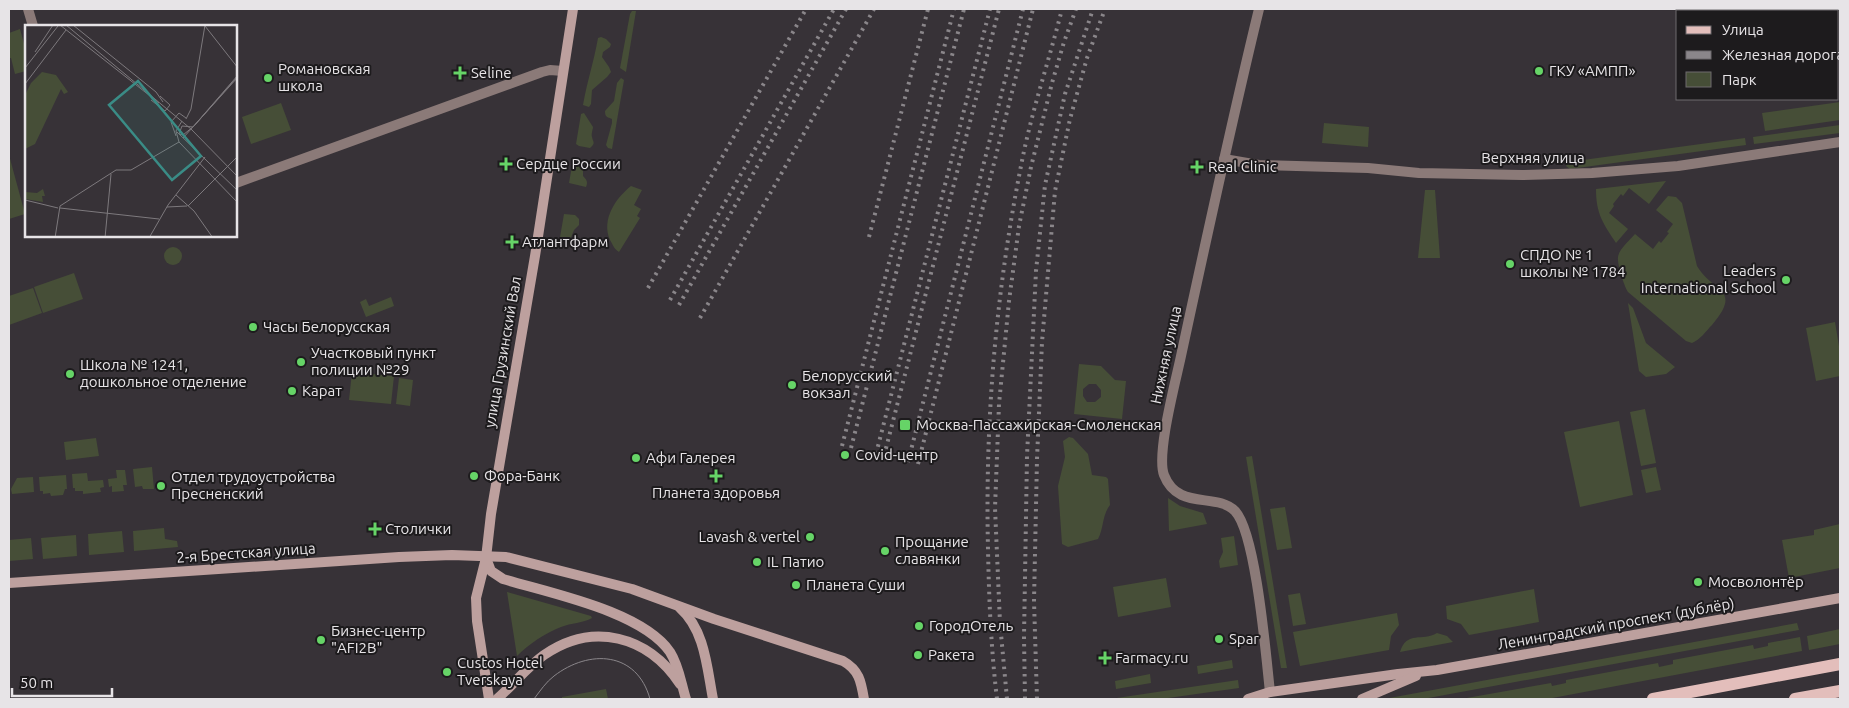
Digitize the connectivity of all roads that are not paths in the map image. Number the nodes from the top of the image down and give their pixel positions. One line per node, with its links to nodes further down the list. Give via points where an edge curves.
1 (28, 9): 4 (street)
2 (573, 9): 5 (main road, улица Грузинский Вал)
3 (1260, 9): 7 (street, Нижняя улица)
4 (33, 25)
5 (563, 71): 8 (street, via 542,72); 9 (main road, улица Грузинский Вал)
6 (1840, 142): 7 (street, Верхняя улица, via 1678,166 1592,173 1419,173 1259,165)
7 (1224, 160): 17 (street, Нижняя улица, via 1171,400 1162,466 1169,484 1178,492 1192,499 1230,507 1239,516 1252,560)
8 (238, 182)
9 (486, 558): 10 (main road, 2-я Брестская улица, via 400,557); 12 (main road, 2-я Брестская улица, via 506,557 632,588); 16 (main road, via 491,570 503,579 592,606 647,629 670,652); 18 (main road, улица Грузинский Вал, via 476,598)
10 (9, 583)
11 (1840, 598): 14 (main road, Ленинградский проспект (дублёр))
12 (666, 600): 20 (main road, via 680,607 695,626 702,643); 21 (main road, via 843,661 857,672)
13 (1840, 664): 24 (main road)
14 (1426, 672): 17 (main road, Ленинградский проспект (дублёр)); 23 (main road, Ленинградский проспект (дублёр))
15 (1840, 690): 25 (main road)
16 (685, 694): 19 (main road, via 670,671 638,644 615,637 591,637 546,654)
17 (1270, 695): 22 (main road, Ленинградский проспект (дублёр))
18 (489, 699)
19 (497, 699)
20 (713, 699)
21 (864, 699)
22 (1248, 699)
23 (1362, 699)
24 (1653, 699)
25 (1795, 699)

